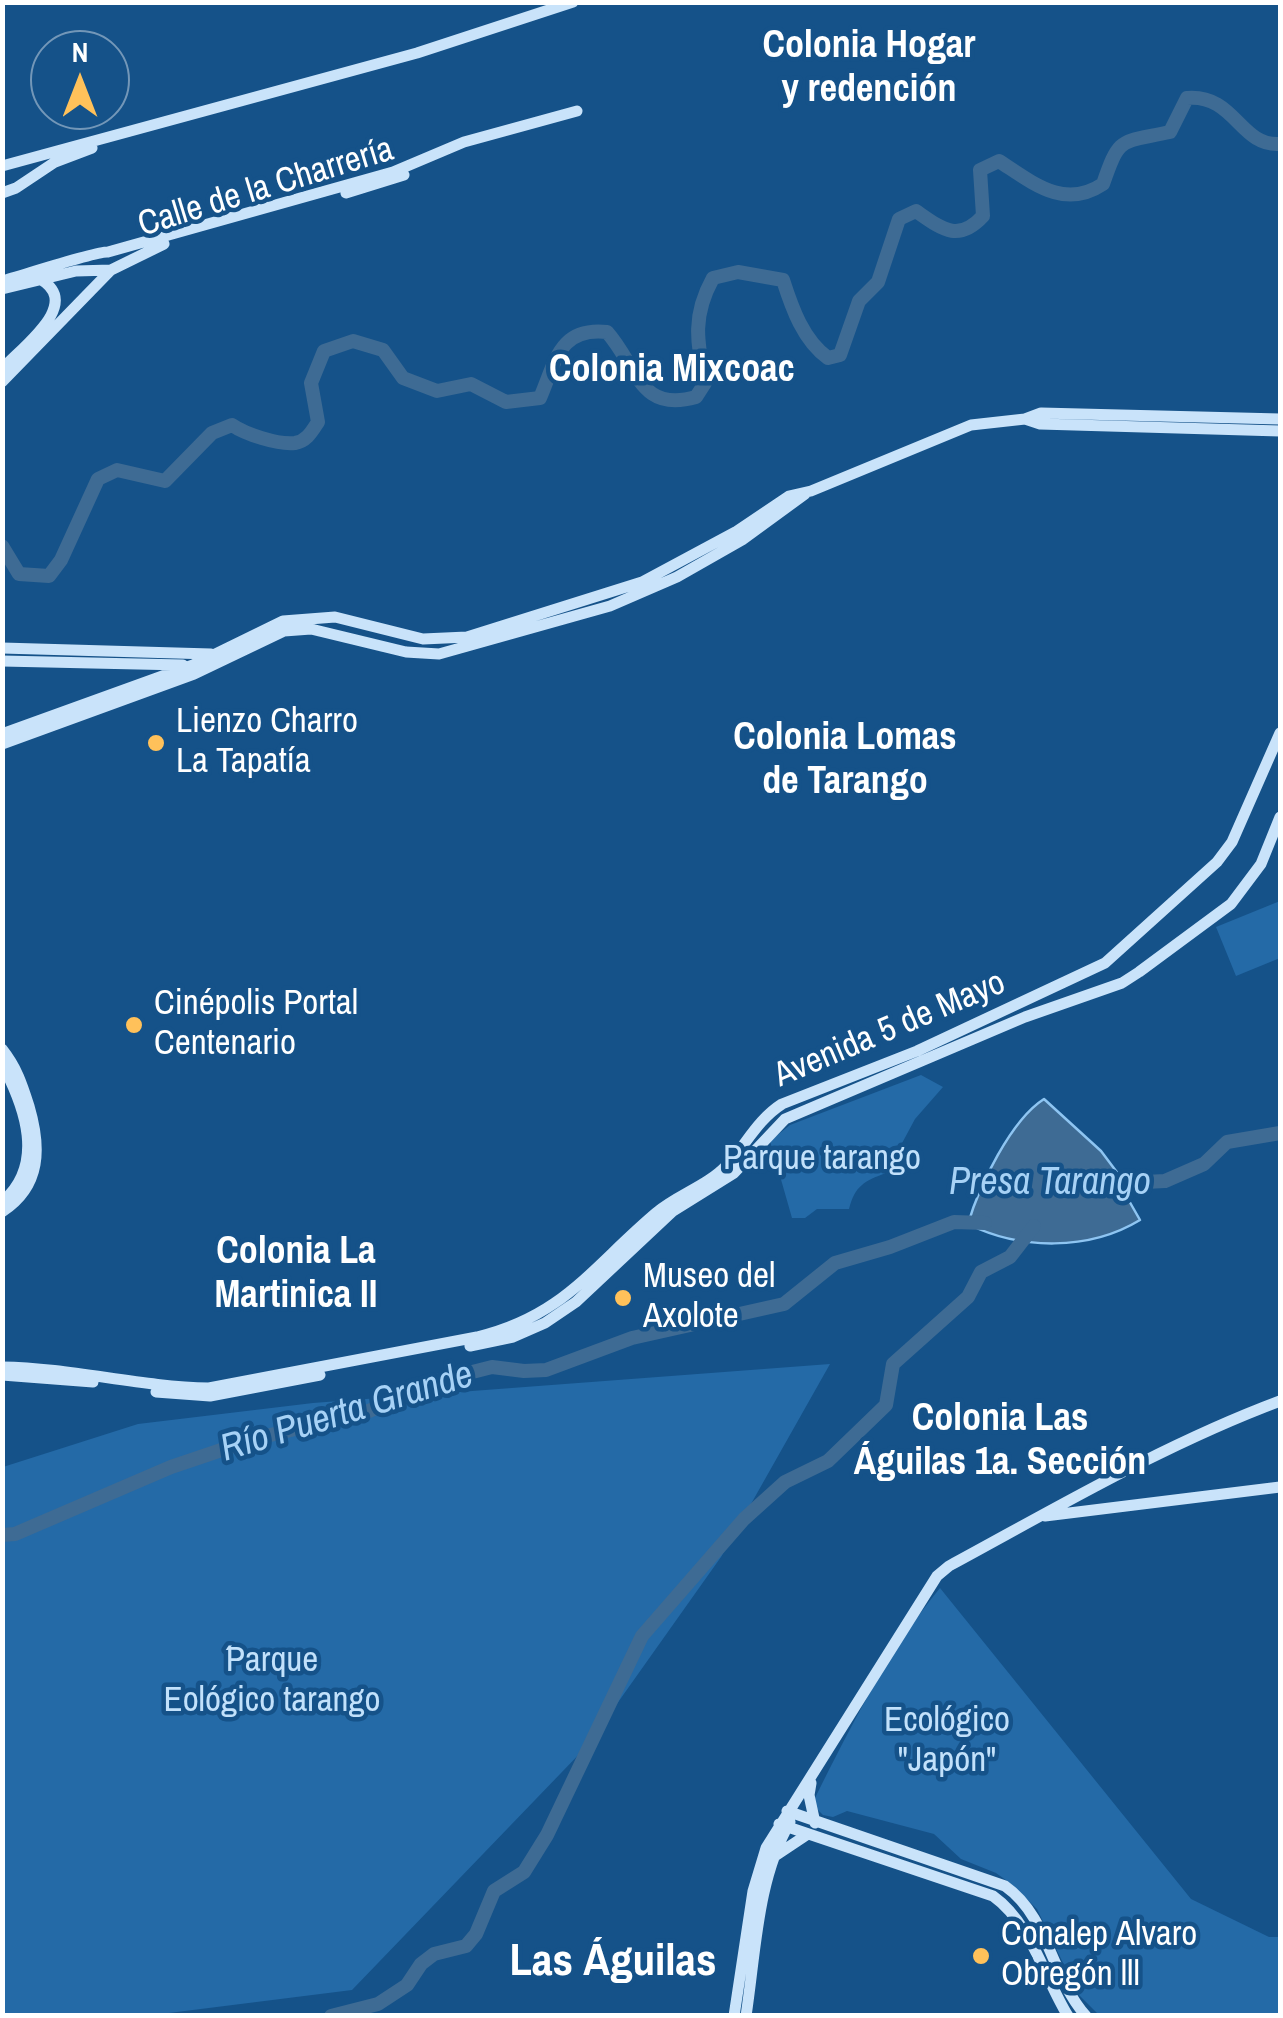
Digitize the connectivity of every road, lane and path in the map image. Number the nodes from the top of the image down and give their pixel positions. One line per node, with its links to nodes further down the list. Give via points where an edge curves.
1 (573, 2): 3 (main road)
2 (577, 111): 4 (main road, Calle de la Charrería)
3 (108, 138): 5 (main road); 6 (main road)
4 (483, 138): 7 (main road, Calle de la Charrería, via 393,172); 8 (main road, Calle de la Charrería, via 392,181 154,246)
5 (2, 166)
6 (2, 193)
7 (108, 252): 8 (main road); 10 (main road, Calle de la Charrería)
8 (111, 270): 9 (main road, Calle de la Charrería); 13 (main road)
9 (40, 279): 11 (main road, Calle de la Charrería); 12 (main road, via 53,288 56,311)
10 (2, 281)
11 (2, 289)
12 (2, 368)
13 (2, 382)
14 (1280, 418): 15 (main road, via 1041,413)
15 (1025, 419): 16 (main road); 17 (main road, via 970,425)
16 (1280, 431)
17 (810, 491): 18 (main road, via 789,496 642,582 467,636 423,639); 19 (main road, via 677,577 591,611 439,654)
18 (326, 617): 19 (main road); 22 (main road, via 270,625)
19 (325, 632): 22 (main road, via 282,632)
20 (2, 648): 21 (main road)
21 (26, 654): 22 (main road); 23 (main road); 24 (main road)
22 (216, 660): 24 (main road); 27 (main road)
23 (2, 661)
24 (192, 665): 26 (main road)
25 (1280, 733): 32 (main road, Avenida 5 de Mayo, via 1250,806 1217,862 1105,963 934,1044 782,1104 766,1114 726,1166)
26 (2, 734)
27 (2, 744)
28 (1280, 817): 32 (main road, Avenida 5 de Mayo, via 1261,864 1231,904 1140,972 785,1119 734,1173)
29 (2, 1049): 33 (main road, via 20,1075 38,1156 22,1196)
30 (2, 1064): 31 (main road, via 18,1097 28,1148 22,1178)
31 (2, 1202)
32 (670, 1207): 35 (main road, Avenida 5 de Mayo, via 576,1302 546,1322 512,1337)
33 (2, 1212)
34 (2, 1367): 35 (main road, Avenida 5 de Mayo, via 179,1388)
35 (327, 1369): 36 (main road, Avenida 5 de Mayo, via 210,1396)
36 (2, 1375)
37 (1280, 1401): 39 (main road, via 1194,1436)
38 (1280, 1487): 39 (main road)
39 (1041, 1516): 40 (main road, via 937,1576)
40 (812, 1774): 41 (main road); 43 (main road, via 809,1794)
41 (792, 1810): 42 (main road); 43 (main road)
42 (783, 1825): 44 (main road); 45 (main road); 46 (main road, via 762,1857 753,1891)
43 (822, 1830): 44 (main road); 48 (main road, via 994,1896 1021,1926); 49 (main road, via 992,1880 1012,1892 1036,1920)
44 (808, 1834): 45 (main road)
45 (772, 1859): 47 (main road)
46 (734, 2016)
47 (746, 2016)
48 (1068, 2016)
49 (1086, 2016)

